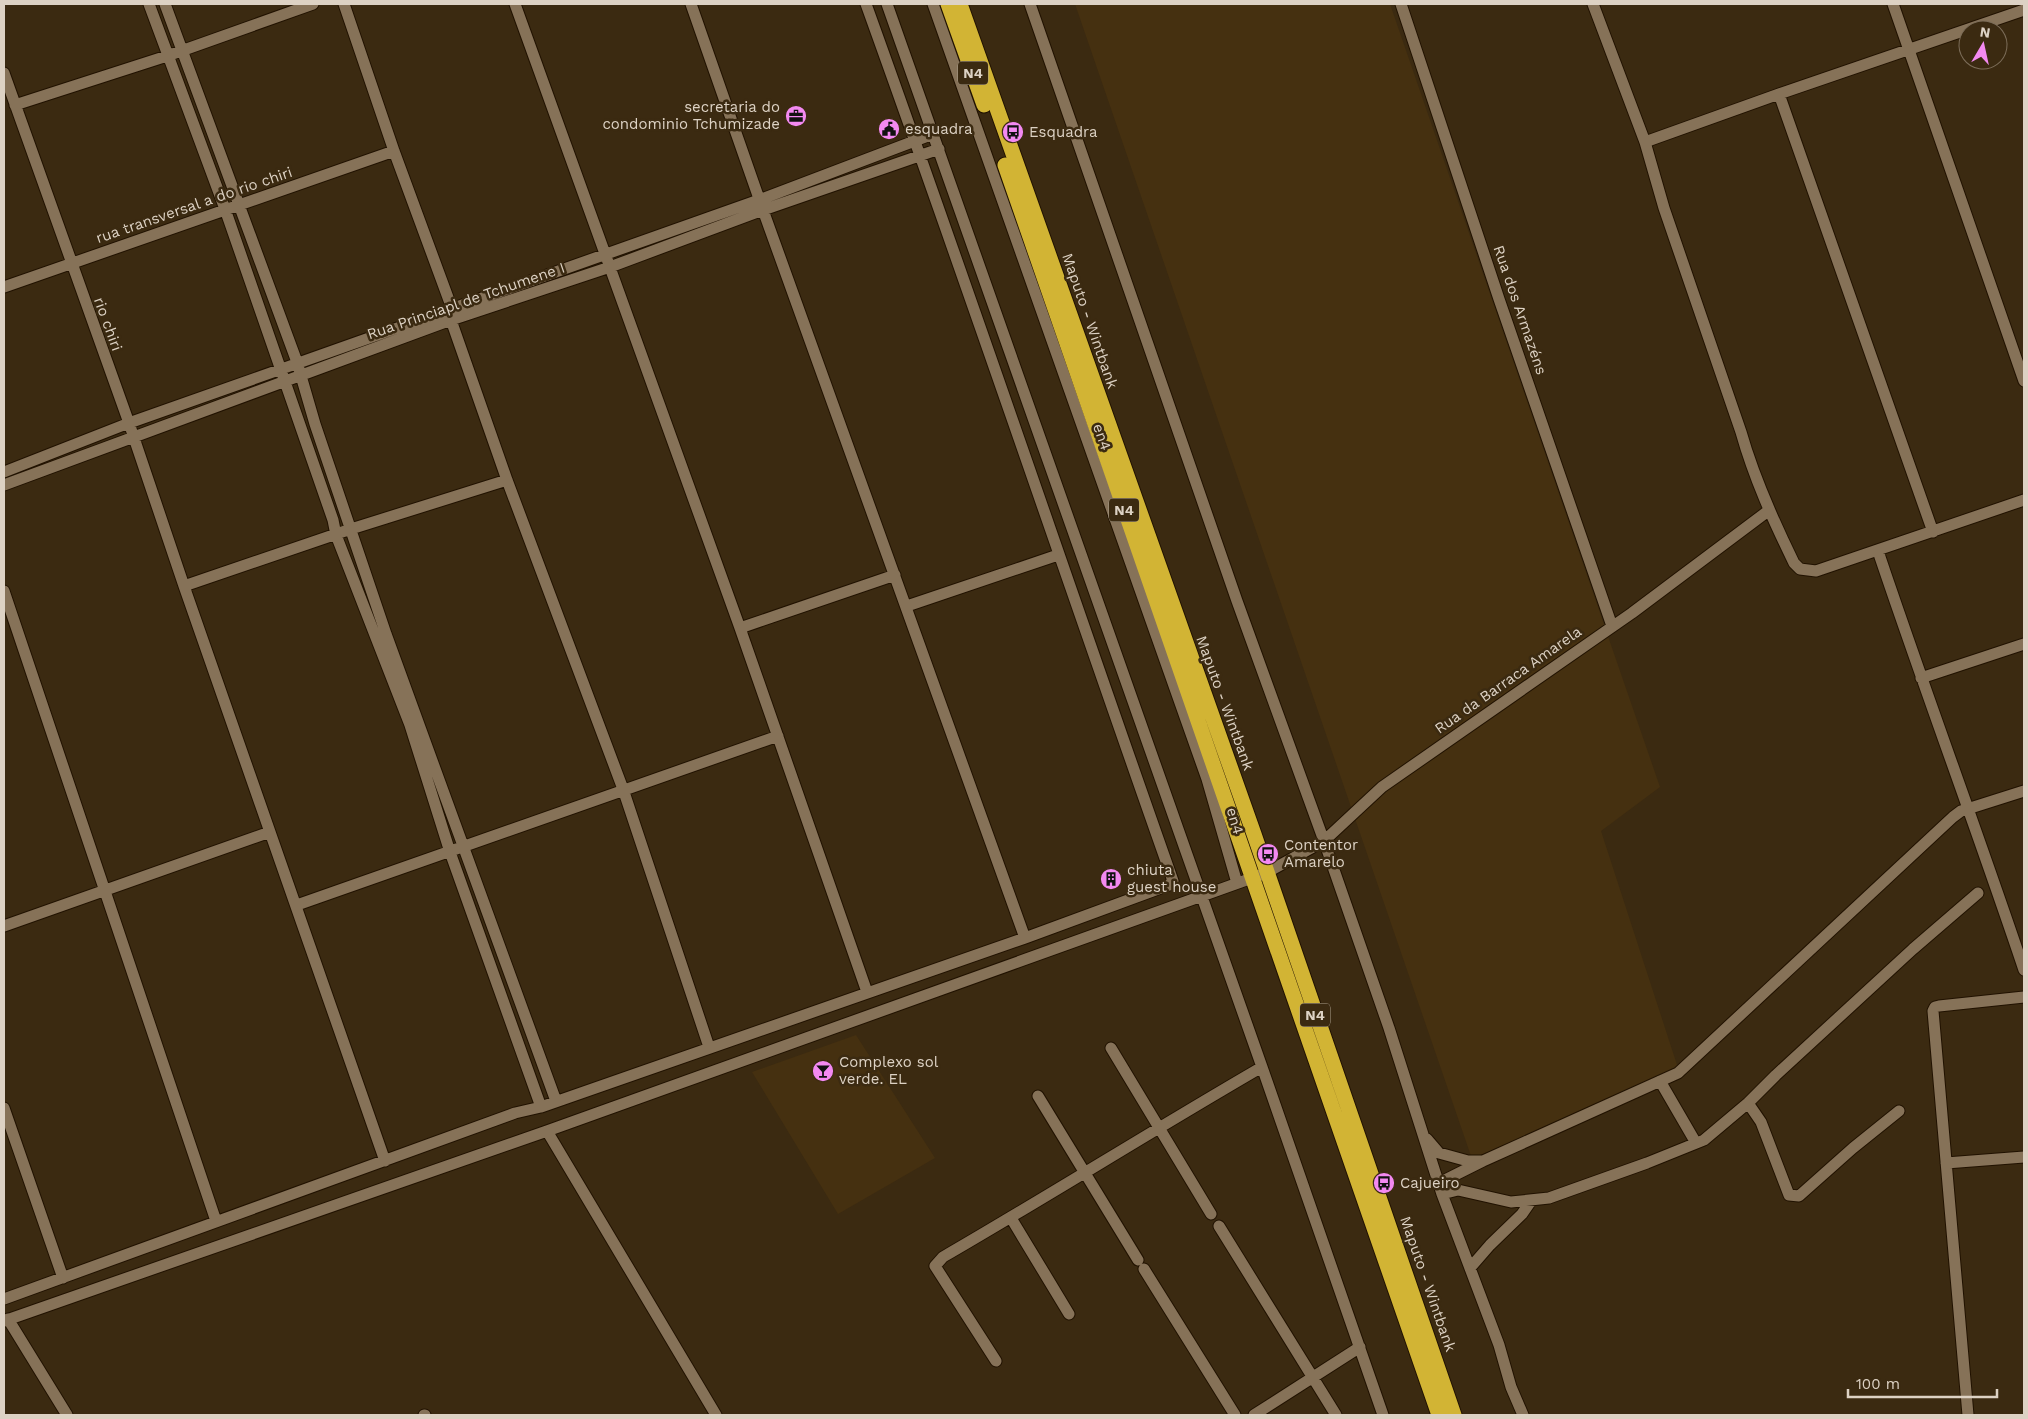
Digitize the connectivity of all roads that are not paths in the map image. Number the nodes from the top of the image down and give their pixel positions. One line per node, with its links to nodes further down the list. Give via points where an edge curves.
1 (149, 4): 19 (street)
2 (165, 4): 17 (street)
3 (313, 4): 17 (street)
4 (344, 4): 27 (street)
5 (515, 4): 32 (street)
6 (691, 4): 30 (street)
7 (866, 4): 24 (street)
8 (887, 4): 23 (street)
9 (933, 4): 72 (street, en4, via 1207,779)
10 (948, 4): 71 (highway, Maputo - Wintbank / N4)
11 (960, 4): 71 (highway, Maputo - Wintbank / N4)
12 (1030, 4): 68 (street, via 1237,601)
13 (1401, 4): 59 (street, Rua dos Armazéns)
14 (1893, 4): 18 (street)
15 (1598, 5): 25 (street)
16 (2024, 10): 18 (street)
17 (181, 50): 19 (street); 29 (street)
18 (1908, 50): 21 (street); 37 (street)
19 (167, 56): 22 (street); 31 (street)
20 (4, 73): 22 (street, rio chiri)
21 (1779, 94): 25 (street); 51 (street)
22 (15, 105): 33 (street, rio chiri)
23 (933, 134): 24 (street, Rua Princiapl de Tchumene I); 26 (street)
24 (915, 140): 28 (street); 30 (street, Rua Princiapl de Tchumene I)
25 (1644, 142): 49 (street, via 1751,469)
26 (939, 150): 28 (street, Rua Princiapl de Tchumene I); 75 (street)
27 (394, 151): 29 (street, rua transversal a do rio chiri); 36 (street, via 450,303)
28 (920, 155): 30 (street, Rua Princiapl de Tchumene I); 54 (street)
29 (239, 204): 31 (street, rua transversal a do rio chiri); 38 (street)
30 (761, 205): 32 (street, Rua Princiapl de Tchumene I); 34 (street, Rua Princiapl de Tchumene I); 55 (street)
31 (224, 209): 33 (street, rua transversal a do rio chiri); 39 (street)
32 (605, 253): 34 (street); 36 (street, Rua Princiapl de Tchumene I)
33 (70, 264): 35 (street, rua transversal a do rio chiri); 43 (street, rio chiri)
34 (610, 267): 36 (street, Rua Princiapl de Tchumene I); 60 (street)
35 (4, 287)
36 (450, 314): 38 (street, Rua Princiapl de Tchumene I); 40 (street, Rua Princiapl de Tchumene I); 46 (street)
37 (2021, 359): 42 (street)
38 (297, 362): 39 (street, Rua Princiapl de Tchumene I); 40 (street)
39 (281, 368): 41 (street); 43 (street, Rua Princiapl de Tchumene I)
40 (301, 375): 41 (street, Rua Princiapl de Tchumene I); 50 (street)
41 (285, 380): 44 (street, Rua Princiapl de Tchumene I); 52 (street)
42 (2024, 382)
43 (129, 423): 44 (street, rio chiri); 45 (street, Rua Princiapl de Tchumene I)
44 (133, 437): 47 (street, Rua Princiapl de Tchumene I); 56 (street, rio chiri)
45 (4, 472)
46 (507, 480): 50 (street); 64 (street)
47 (4, 485)
48 (2024, 500): 51 (street)
49 (1768, 511): 53 (street, via 1800,569 1816,571); 59 (street, Rua da Barraca Amarela)
50 (351, 529): 52 (street); 69 (street)
51 (1933, 532): 53 (street)
52 (336, 535): 56 (street); 70 (street, via 410,725)
53 (1878, 551): 62 (street)
54 (1058, 555): 58 (street); 78 (street, via 1173,881 1169,886)
55 (895, 575): 58 (street); 60 (street)
56 (184, 586): 67 (street, rio chiri)
57 (4, 591): 73 (street)
58 (907, 606): 78 (street)
59 (1612, 626): 68 (street, Rua da Barraca Amarela, via 1382,787)
60 (740, 628): 63 (street)
61 (2024, 644): 62 (street)
62 (1921, 678): 66 (street)
63 (778, 736): 64 (street); 80 (street)
64 (623, 789): 69 (street); 82 (street)
65 (2024, 791): 66 (street)
66 (1969, 808): 79 (street); 85 (street, via 1953,817 1926,841 1699,1055 1678,1073)
67 (270, 832): 73 (street); 76 (street, rio chiri)
68 (1324, 841): 71 (street, Rua da Barraca Amarela); 94 (street)
69 (463, 848): 70 (street); 87 (street)
70 (450, 852): 76 (street); 89 (street)
71 (1260, 876): 72 (street, Rua da Barraca Amarela); 121 (highway, Maputo - Wintbank / N4); 122 (highway, Maputo - Wintbank / N4)
72 (1237, 883): 75 (street, Rua da Barraca Amarela)
73 (106, 891): 77 (street); 105 (street)
74 (1978, 892): 88 (street, via 1912,949)
75 (1201, 896): 84 (street); 93 (street, Rua da Barraca Amarela)
76 (296, 905): 97 (street, rio chiri)
77 (4, 926)
78 (1025, 938): 80 (street)
79 (2024, 970)
80 (866, 992): 82 (street)
81 (2024, 998): 99 (street, via 1939,1006 1933,1011)
82 (709, 1047): 87 (street)
83 (1112, 1048): 92 (street)
84 (1262, 1067): 92 (street); 112 (street)
85 (1660, 1081): 95 (street); 98 (street)
86 (1038, 1096): 100 (street)
87 (556, 1101): 89 (street)
88 (1748, 1103): 91 (street, via 1761,1122 1790,1195 1794,1196 1799,1196); 95 (street)
89 (541, 1107): 97 (street, via 515,1113)
90 (4, 1108): 108 (street)
91 (1899, 1111)
92 (1158, 1127): 100 (street); 103 (street)
93 (547, 1131): 111 (street, Rua da Barraca Amarela); 116 (street)
94 (1422, 1134): 98 (street, via 1439,1153 1468,1161); 101 (street)
95 (1696, 1143): 102 (street, via 1608,1178)
96 (2024, 1157): 99 (street)
97 (385, 1160): 105 (street)
98 (1483, 1161): 101 (street)
99 (1946, 1163): 124 (street)
100 (1085, 1172): 104 (street); 117 (street)
101 (1441, 1188): 102 (street, via 1511,1202); 107 (street)
102 (1531, 1202): 107 (street)
103 (1211, 1214)
104 (1011, 1218): 110 (street); 113 (street, via 942,1257 935,1266)
105 (216, 1221): 108 (street)
106 (1219, 1226): 114 (street)
107 (1470, 1268): 123 (street)
108 (63, 1278): 109 (street)
109 (4, 1299)
110 (1069, 1314)
111 (6, 1320): 115 (street)
112 (1360, 1348): 114 (street); 120 (street)
113 (996, 1361)
114 (1313, 1377): 118 (street); 119 (street)
115 (67, 1415)
116 (716, 1415)
117 (1235, 1415)
118 (1254, 1415)
119 (1336, 1415)
120 (1382, 1415)
121 (1439, 1415)
122 (1454, 1415)
123 (1523, 1415)
124 (1968, 1415)

